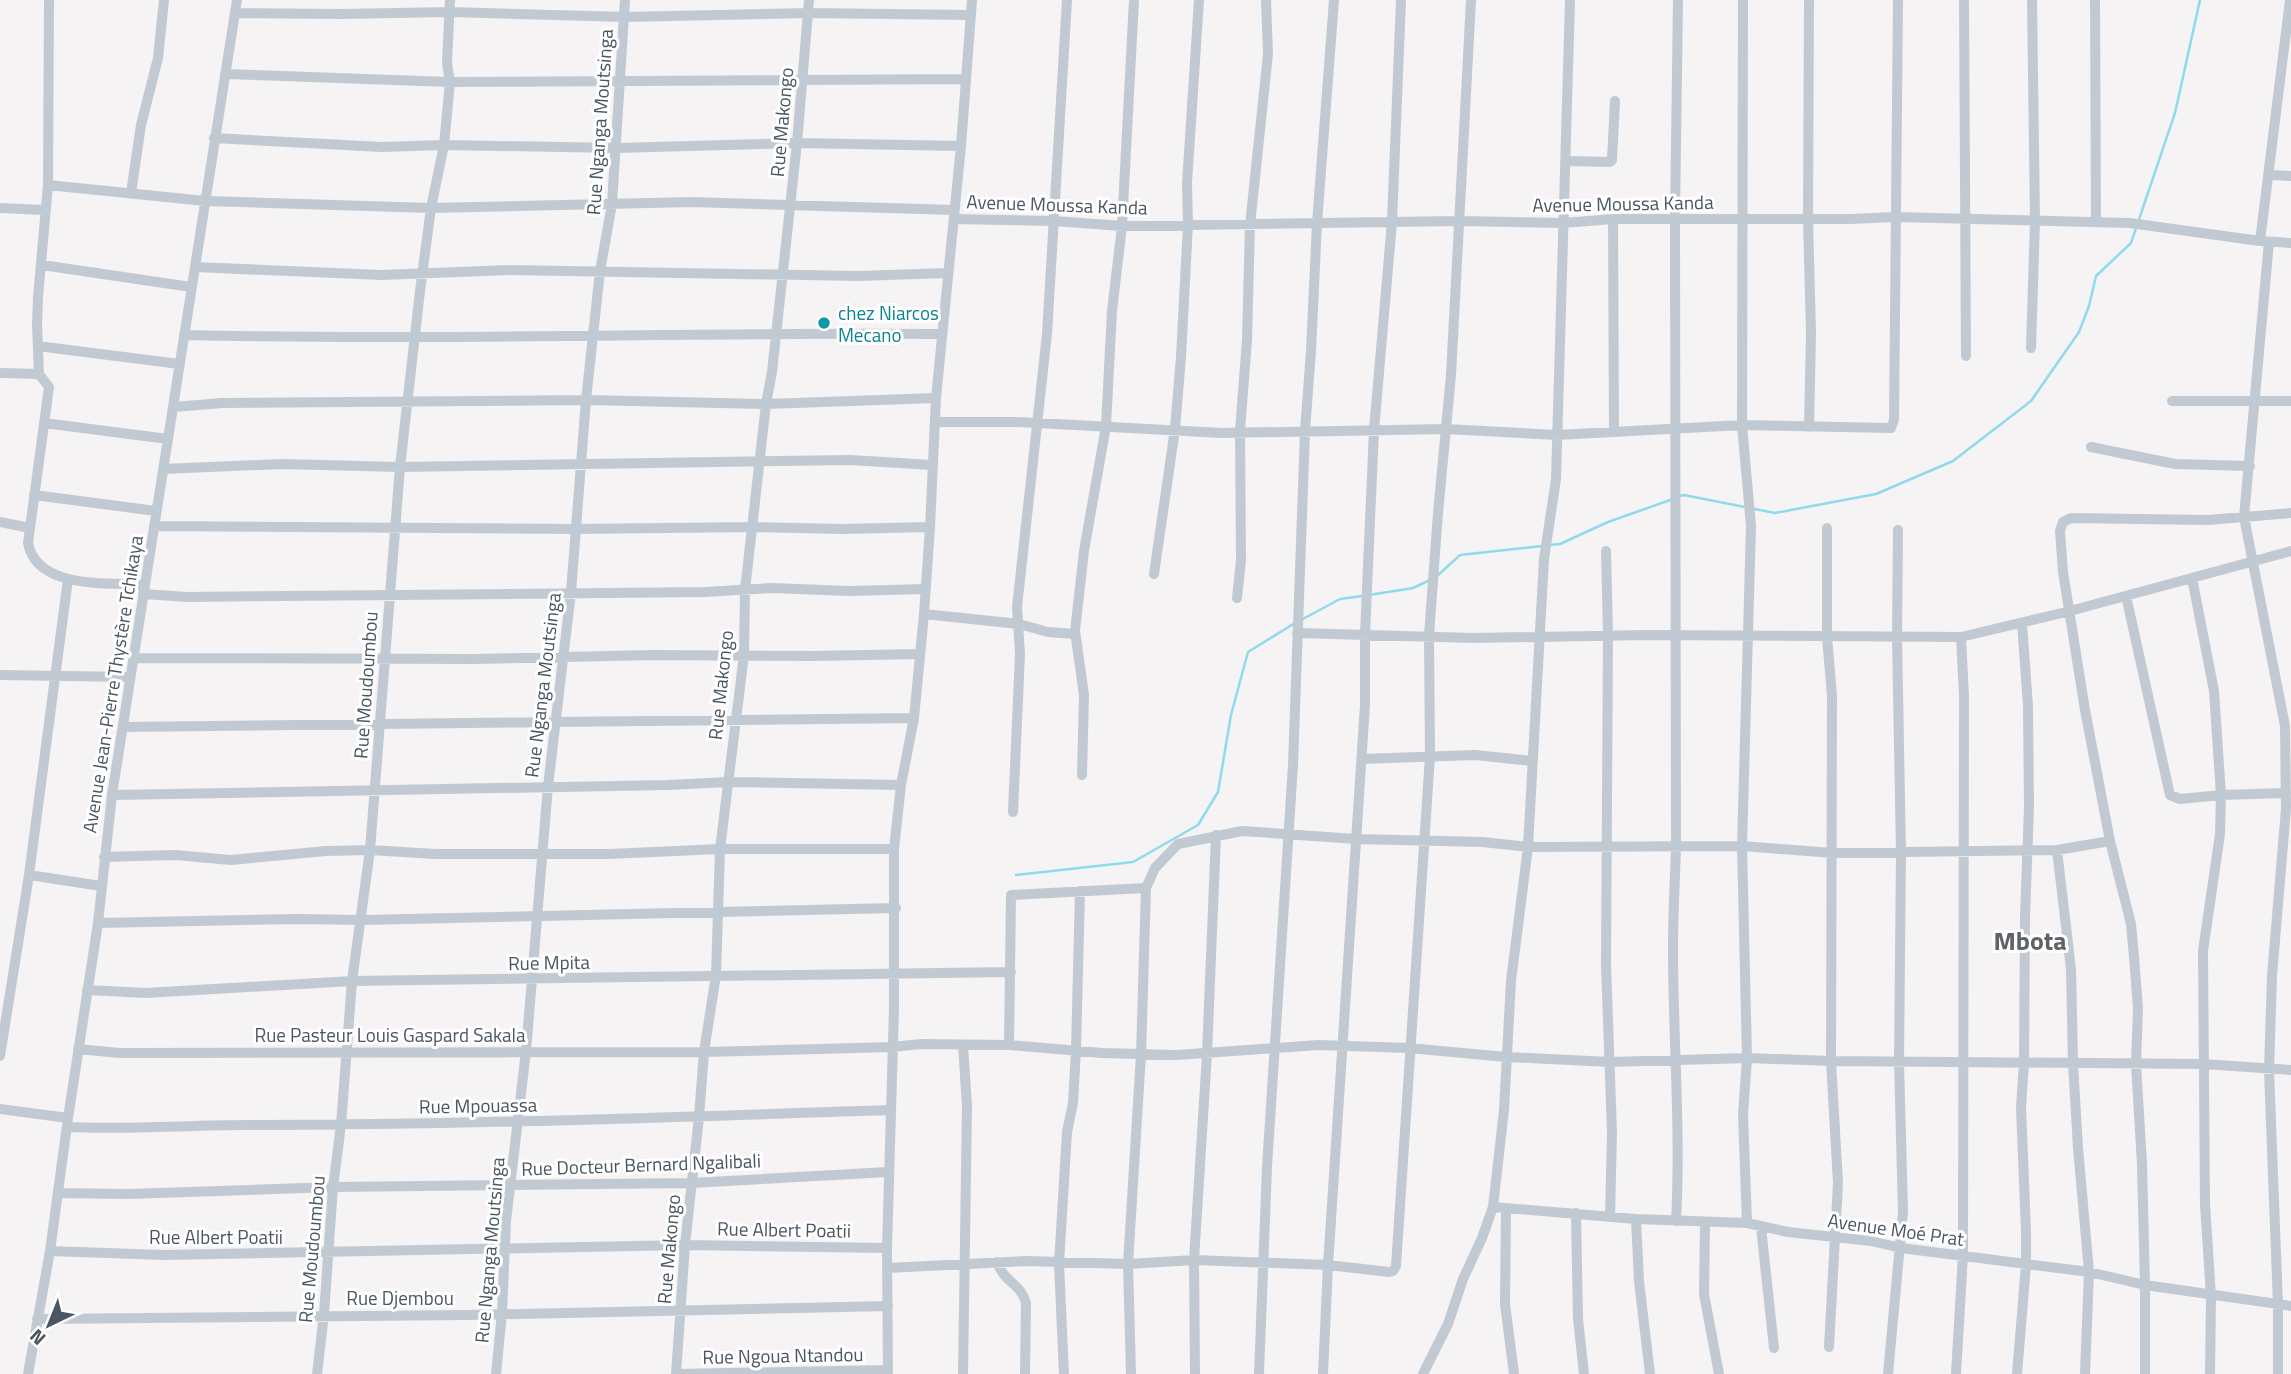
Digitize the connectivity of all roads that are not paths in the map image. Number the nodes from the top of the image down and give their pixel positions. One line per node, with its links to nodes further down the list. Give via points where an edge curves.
1 (49, 0): 43 (street)
2 (164, 0): 44 (street, via 158,58 141,125)
3 (237, 0): 25 (street, Avenue Jean-Pierre Thystère Tchikaya)
4 (450, 0): 24 (street, Rue Moudoumbou)
5 (625, 0): 28 (street, Rue Nganga Moutsinga)
6 (809, 0): 26 (street, Rue Makongo)
7 (972, 0): 27 (street)
8 (1067, 0): 58 (street)
9 (1134, 0): 67 (street)
10 (1199, 0): 65 (street)
11 (1266, 0): 66 (street, via 1268,54)
12 (1334, 0): 63 (street)
13 (1401, 0): 61 (street)
14 (1471, 0): 59 (street)
15 (1570, 0): 40 (street)
16 (1678, 0): 56 (street)
17 (1743, 0): 53 (street)
18 (1809, 0): 57 (street)
19 (1898, 0): 52 (street)
20 (1964, 0): 54 (street)
21 (2032, 0): 60 (street)
22 (2095, 0): 62 (street)
23 (2290, 0): 41 (street)
24 (449, 12): 25 (street); 28 (street); 33 (street, Rue Moudoumbou)
25 (235, 13): 29 (street, Avenue Jean-Pierre Thystère Tchikaya)
26 (808, 13): 27 (street); 28 (street); 30 (street, Rue Makongo)
27 (971, 15): 31 (street)
28 (625, 17): 32 (street, Rue Nganga Moutsinga)
29 (225, 74): 33 (street); 35 (street, Avenue Jean-Pierre Thystère Tchikaya)
30 (802, 79): 31 (street); 32 (street); 36 (street, Rue Makongo)
31 (966, 79): 38 (street)
32 (620, 80): 33 (street); 39 (street, Rue Nganga Moutsinga)
33 (450, 82): 37 (street, Rue Moudoumbou)
34 (1615, 101): 40 (street, via 1612,160)
35 (214, 138): 37 (street, via 330,146); 45 (street, Avenue Jean-Pierre Thystère Tchikaya)
36 (797, 143): 38 (street); 39 (street); 47 (street, Rue Makongo)
37 (444, 145): 39 (street); 49 (street, Rue Moudoumbou)
38 (961, 146): 51 (street)
39 (616, 148): 46 (street, Rue Nganga Moutsinga)
40 (1565, 161): 64 (street)
41 (2270, 175): 42 (street); 68 (street)
42 (2291, 176)
43 (48, 185): 44 (street, Avenue Moussa Kanda); 50 (street)
44 (131, 193): 45 (street, Avenue Moussa Kanda)
45 (205, 201): 49 (street, Avenue Moussa Kanda); 71 (street, Avenue Jean-Pierre Thystère Tchikaya)
46 (612, 204): 47 (street, Avenue Moussa Kanda); 49 (street, Avenue Moussa Kanda); 72 (street, Rue Nganga Moutsinga)
47 (791, 207): 51 (street, Avenue Moussa Kanda); 75 (street, Rue Makongo)
48 (0, 208): 50 (street)
49 (431, 208): 73 (street, Rue Moudoumbou)
50 (45, 210): 70 (street)
51 (954, 214): 58 (street, Avenue Moussa Kanda); 74 (street)
52 (1895, 216): 54 (street, Avenue Moussa Kanda); 57 (street, Avenue Moussa Kanda); 102 (street, via 1893,425)
53 (1741, 218): 56 (street, Avenue Moussa Kanda); 57 (street, Avenue Moussa Kanda); 99 (street)
54 (1966, 218): 60 (street, Avenue Moussa Kanda); 84 (street)
55 (1612, 219): 56 (street, Avenue Moussa Kanda); 64 (street, Avenue Moussa Kanda); 106 (street)
56 (1675, 219): 101 (street)
57 (1808, 219): 102 (street)
58 (1054, 221): 67 (street, Avenue Moussa Kanda); 98 (street)
59 (1459, 221): 61 (street, Avenue Moussa Kanda); 64 (street, Avenue Moussa Kanda); 104 (street)
60 (2035, 221): 62 (street, Avenue Moussa Kanda); 83 (street)
61 (1392, 222): 63 (street, Avenue Moussa Kanda); 105 (street)
62 (2096, 222): 68 (street, Avenue Moussa Kanda)
63 (1317, 223): 66 (street, Avenue Moussa Kanda); 108 (street)
64 (1564, 223): 109 (street)
65 (1188, 224): 66 (street, Avenue Moussa Kanda); 67 (street, Avenue Moussa Kanda); 103 (street)
66 (1250, 225): 107 (street)
67 (1122, 226): 100 (street)
68 (2264, 241): 69 (street, Avenue Moussa Kanda); 91 (street)
69 (2291, 243)
70 (42, 265): 76 (street); 82 (street)
71 (195, 267): 73 (street, via 381,275); 76 (street, Avenue Jean-Pierre Thystère Tchikaya)
72 (600, 271): 73 (street); 75 (street); 80 (street, Rue Nganga Moutsinga)
73 (422, 272): 81 (street, Rue Moudoumbou)
74 (948, 273): 75 (street); 78 (street)
75 (782, 275): 77 (street, Rue Makongo)
76 (191, 287): 79 (street, Avenue Jean-Pierre Thystère Tchikaya)
77 (776, 332): 78 (street); 80 (street); 94 (street, Rue Makongo)
78 (941, 334): 88 (street)
79 (184, 335): 81 (street); 85 (street, Avenue Jean-Pierre Thystère Tchikaya)
80 (593, 336): 81 (street); 89 (street, Rue Nganga Moutsinga)
81 (415, 337): 93 (street, Rue Moudoumbou)
82 (38, 346): 85 (street); 87 (street)
83 (2031, 348)
84 (1966, 356)
85 (180, 364): 95 (street, Avenue Jean-Pierre Thystère Tchikaya)
86 (0, 373): 87 (street)
87 (39, 374): 97 (street, via 49,387)
88 (936, 398): 94 (street); 96 (street)
89 (586, 400): 93 (street); 94 (street); 113 (street, Rue Nganga Moutsinga)
90 (2172, 401): 91 (street)
91 (2256, 401): 92 (street); 115 (street)
92 (2291, 401)
93 (409, 402): 95 (street); 116 (street, Rue Moudoumbou)
94 (766, 404): 112 (street, Rue Makongo)
95 (174, 407): 110 (street, Avenue Jean-Pierre Thystère Tchikaya)
96 (935, 422): 98 (street); 114 (street)
97 (44, 423): 110 (street); 118 (street)
98 (1039, 423): 100 (street); 147 (street, via 1017,607)
99 (1742, 425): 101 (street); 102 (street); 154 (street, via 1751,526)
100 (1106, 426): 103 (street); 149 (street)
101 (1677, 427): 106 (street); 153 (street)
102 (1809, 428)
103 (1175, 429): 107 (street); 134 (street)
104 (1446, 429): 105 (street); 109 (street); 151 (street)
105 (1374, 430): 108 (street); 150 (street)
106 (1614, 430): 109 (street)
107 (1240, 431): 108 (street); 143 (street)
108 (1305, 431): 148 (street)
109 (1557, 435): 155 (street)
110 (168, 439): 117 (street, Avenue Jean-Pierre Thystère Tchikaya)
111 (2091, 447): 115 (street, via 2175,464)
112 (760, 462): 113 (street); 114 (street, via 850,460); 125 (street, Rue Makongo)
113 (582, 465): 116 (street); 129 (street, Rue Nganga Moutsinga)
114 (932, 465): 126 (street)
115 (2250, 466): 121 (street)
116 (400, 467): 117 (street, via 282,464); 124 (street, Rue Moudoumbou)
117 (163, 469): 119 (street, Avenue Jean-Pierre Thystère Tchikaya)
118 (34, 495): 119 (street); 127 (street)
119 (156, 511): 123 (street, Avenue Jean-Pierre Thystère Tchikaya)
120 (2291, 513): 121 (street)
121 (2244, 517): 133 (street); 144 (street, via 2071,518 2063,522 2060,531)
122 (0, 522): 127 (street)
123 (154, 526): 124 (street); 137 (street, Avenue Jean-Pierre Thystère Tchikaya)
124 (395, 527): 129 (street); 141 (street, Rue Moudoumbou)
125 (754, 527): 126 (street); 129 (street); 139 (street, Rue Makongo)
126 (930, 527): 138 (street)
127 (30, 528): 136 (street, via 30,553 52,575)
128 (1827, 528): 156 (street)
129 (575, 529): 140 (street, Rue Nganga Moutsinga)
130 (1898, 530): 158 (street)
131 (1606, 551): 152 (street)
132 (2291, 551): 133 (street)
133 (2253, 561): 135 (street); 180 (street, via 2285,726)
134 (1154, 574)
135 (2192, 578): 142 (street); 182 (street, via 2214,691)
136 (68, 579): 137 (street); 165 (street)
137 (144, 589): 141 (street, via 188,597); 161 (street, Avenue Jean-Pierre Thystère Tchikaya)
138 (925, 589): 139 (street); 145 (street)
139 (745, 590): 140 (street); 160 (street, Rue Makongo)
140 (571, 592): 141 (street); 162 (street, Rue Nganga Moutsinga)
141 (390, 595): 163 (street, Rue Moudoumbou)
142 (2126, 596): 144 (street); 182 (street, via 2170,795 2180,799)
143 (1237, 598)
144 (2070, 611): 146 (street); 188 (street)
145 (924, 614): 147 (street); 159 (street)
146 (2022, 622): 157 (street); 196 (street, via 2028,706)
147 (1019, 625): 149 (street); 183 (street)
148 (1297, 633): 150 (street); 184 (street)
149 (1075, 634): 175 (street, via 1084,695)
150 (1365, 634): 151 (street); 173 (street)
151 (1429, 635): 155 (street); 172 (street)
152 (1608, 635): 153 (street); 155 (street); 191 (street)
153 (1675, 635): 154 (street); 192 (street)
154 (1747, 635): 156 (street); 189 (street)
155 (1541, 637): 174 (street)
156 (1828, 637): 158 (street); 201 (street)
157 (1961, 637): 158 (street); 200 (street)
158 (1896, 638): 199 (street)
159 (920, 654): 160 (street); 167 (street)
160 (744, 655): 162 (street); 168 (street, Rue Makongo)
161 (133, 658): 163 (street); 166 (street, Avenue Jean-Pierre Thystère Tchikaya)
162 (562, 658): 163 (street); 169 (street, Rue Nganga Moutsinga)
163 (386, 660): 170 (street, Rue Moudoumbou)
164 (0, 675): 165 (street)
165 (54, 676): 166 (street); 203 (street)
166 (130, 677): 171 (street, Avenue Jean-Pierre Thystère Tchikaya)
167 (914, 718): 168 (street); 177 (street)
168 (734, 720): 169 (street); 176 (street, Rue Makongo)
169 (554, 724): 170 (street); 178 (street, Rue Nganga Moutsinga)
170 (379, 725): 171 (street); 179 (street, Rue Moudoumbou)
171 (123, 727): 181 (street, Avenue Jean-Pierre Thystère Tchikaya)
172 (1430, 756): 173 (street); 174 (street); 187 (street)
173 (1362, 759): 186 (street)
174 (1532, 761): 190 (street)
175 (1082, 775)
176 (729, 782): 177 (street); 178 (street); 193 (street, Rue Makongo)
177 (901, 785): 194 (street)
178 (548, 786): 179 (street); 198 (street, Rue Nganga Moutsinga)
179 (375, 789): 181 (street); 195 (street, Rue Moudoumbou)
180 (2286, 793): 182 (street); 243 (street)
181 (112, 794): 202 (street, Avenue Jean-Pierre Thystère Tchikaya)
182 (2221, 795): 242 (street, via 2203,951)
183 (1013, 812)
184 (1288, 833): 185 (street); 186 (street); 224 (street)
185 (1216, 835): 205 (street, via 1178,844 1155,868); 229 (street)
186 (1356, 839): 187 (street); 220 (street)
187 (1423, 841): 190 (street); 222 (street)
188 (2110, 841): 197 (street); 241 (street, via 2131,925 2138,1009)
189 (1742, 846): 192 (street); 201 (street); 233 (street)
190 (1528, 847): 191 (street); 232 (street)
191 (1606, 847): 192 (street); 236 (street)
192 (1676, 847): 234 (street)
193 (720, 849): 194 (street); 198 (street); 208 (street, Rue Makongo)
194 (894, 849): 207 (street)
195 (370, 850): 198 (street); 202 (street, via 231,860); 210 (street, Rue Moudoumbou)
196 (2026, 850): 197 (street); 200 (street); 239 (street)
197 (2057, 850): 240 (street, via 2071,969)
198 (543, 852): 209 (street, Rue Nganga Moutsinga)
199 (1901, 852): 200 (street); 201 (street); 237 (street)
200 (1962, 852): 238 (street)
201 (1832, 853): 235 (street)
202 (104, 856): 204 (street, Avenue Jean-Pierre Thystère Tchikaya)
203 (29, 875): 204 (street); 231 (street)
204 (101, 886): 211 (street, Avenue Jean-Pierre Thystère Tchikaya)
205 (1146, 888): 206 (street); 230 (street)
206 (1080, 891): 212 (street, via 1011,895); 225 (street)
207 (896, 908): 208 (street); 213 (street)
208 (718, 912): 209 (street); 214 (street, Rue Makongo)
209 (536, 916): 210 (street); 215 (street, Rue Nganga Moutsinga)
210 (362, 920): 211 (street); 216 (street, Rue Moudoumbou)
211 (97, 923): 217 (street, Avenue Jean-Pierre Thystère Tchikaya)
212 (1012, 972): 213 (street, Rue Mpita); 219 (street)
213 (895, 973): 214 (street, Rue Mpita); 221 (street)
214 (716, 975): 215 (street, Rue Mpita); 227 (street, Rue Makongo)
215 (532, 980): 216 (street, Rue Mpita); 226 (street, Rue Nganga Moutsinga)
216 (352, 981): 217 (street, Rue Mpita, via 146,993); 228 (street, Rue Moudoumbou)
217 (87, 990): 223 (street, Avenue Jean-Pierre Thystère Tchikaya)
218 (963, 1045): 219 (street, Rue Pasteur Louis Gaspard Sakala); 221 (street, Rue Pasteur Louis Gaspard Sakala); 276 (street, via 967,1106)
219 (1009, 1045): 225 (street, Rue Pasteur Louis Gaspard Sakala)
220 (1344, 1046): 222 (street, Rue Pasteur Louis Gaspard Sakala); 224 (street, Rue Pasteur Louis Gaspard Sakala); 279 (street)
221 (892, 1047): 227 (street, Rue Pasteur Louis Gaspard Sakala); 246 (street)
222 (1409, 1048): 232 (street, Rue Pasteur Louis Gaspard Sakala); 279 (street, via 1396,1266 1389,1272)
223 (78, 1049): 228 (street, Rue Pasteur Louis Gaspard Sakala); 249 (street, Avenue Jean-Pierre Thystère Tchikaya)
224 (1275, 1049): 229 (street, Rue Pasteur Louis Gaspard Sakala); 275 (street)
225 (1076, 1050): 230 (street, Rue Pasteur Louis Gaspard Sakala); 277 (street)
226 (526, 1051): 227 (street, Rue Pasteur Louis Gaspard Sakala); 228 (street, Rue Pasteur Louis Gaspard Sakala); 248 (street, Rue Nganga Moutsinga)
227 (704, 1052): 247 (street, Rue Makongo)
228 (346, 1054): 250 (street, Rue Moudoumbou)
229 (1207, 1054): 230 (street, Rue Pasteur Louis Gaspard Sakala); 273 (street)
230 (1141, 1055): 278 (street)
231 (0, 1056)
232 (1506, 1057): 236 (street, Rue Pasteur Louis Gaspard Sakala); 256 (street)
233 (1747, 1058): 234 (street, Rue Pasteur Louis Gaspard Sakala); 235 (street, Rue Pasteur Louis Gaspard Sakala); 263 (street, via 1743,1115)
234 (1677, 1060): 236 (street, Rue Pasteur Louis Gaspard Sakala); 261 (street)
235 (1831, 1061): 237 (street, Rue Pasteur Louis Gaspard Sakala); 265 (street)
236 (1610, 1062): 259 (street)
237 (1899, 1062): 238 (street, Rue Pasteur Louis Gaspard Sakala); 268 (street)
238 (1963, 1062): 239 (street, Rue Pasteur Louis Gaspard Sakala); 272 (street)
239 (2024, 1062): 240 (street, Rue Pasteur Louis Gaspard Sakala); 280 (street)
240 (2073, 1063): 241 (street, Rue Pasteur Louis Gaspard Sakala); 282 (street)
241 (2136, 1064): 242 (street, Rue Pasteur Louis Gaspard Sakala); 283 (street)
242 (2203, 1064): 243 (street, Rue Pasteur Louis Gaspard Sakala); 284 (street)
243 (2269, 1070): 244 (street, Rue Pasteur Louis Gaspard Sakala); 285 (street)
244 (2291, 1070)
245 (0, 1109): 249 (street, Rue Mpouassa)
246 (890, 1110): 247 (street, Rue Mpouassa); 251 (street)
247 (699, 1116): 248 (street, Rue Mpouassa); 252 (street, Rue Makongo)
248 (518, 1121): 250 (street, Rue Mpouassa); 253 (street, Rue Nganga Moutsinga)
249 (67, 1123): 250 (street, Rue Mpouassa, via 115,1129); 255 (street, Avenue Jean-Pierre Thystère Tchikaya)
250 (341, 1125): 254 (street, Rue Moudoumbou)
251 (888, 1171): 252 (street, Rue Docteur Bernard Ngalibali); 267 (street)
252 (691, 1183): 253 (street, Rue Docteur Bernard Ngalibali); 266 (street, Rue Makongo)
253 (512, 1186): 254 (street, Rue Docteur Bernard Ngalibali); 269 (street, Rue Nganga Moutsinga)
254 (333, 1187): 255 (street, Rue Docteur Bernard Ngalibali); 271 (street, Rue Moudoumbou)
255 (59, 1193): 270 (street, Avenue Jean-Pierre Thystère Tchikaya)
256 (1493, 1207): 257 (street, Avenue Moé Prat); 307 (street, via 1448,1324)
257 (1506, 1208): 258 (street, Avenue Moé Prat); 308 (street, via 1505,1304)
258 (1576, 1213): 259 (street, Avenue Moé Prat); 309 (street)
259 (1610, 1217): 260 (street, Avenue Moé Prat)
260 (1636, 1219): 261 (street, Avenue Moé Prat); 310 (street)
261 (1675, 1221): 262 (street, Avenue Moé Prat)
262 (1704, 1223): 263 (street, Avenue Moé Prat); 311 (street, via 1704,1294)
263 (1747, 1223): 264 (street, Avenue Moé Prat)
264 (1761, 1227): 265 (street, Avenue Moé Prat); 293 (street)
265 (1837, 1238): 268 (street, Avenue Moé Prat); 292 (street)
266 (685, 1245): 267 (street, Rue Albert Poatii); 269 (street, Rue Albert Poatii); 288 (street, Rue Makongo)
267 (887, 1248): 281 (street)
268 (1901, 1248): 272 (street, Avenue Moé Prat); 312 (street)
269 (505, 1250): 271 (street, Rue Albert Poatii); 289 (street, Rue Nganga Moutsinga)
270 (50, 1251): 271 (street, Rue Albert Poatii, via 164,1255); 291 (street, Avenue Jean-Pierre Thystère Tchikaya)
271 (328, 1252): 290 (street, Rue Moudoumbou)
272 (1963, 1255): 280 (street, Avenue Moé Prat); 313 (street)
273 (1194, 1260): 275 (street); 278 (street); 304 (street)
274 (997, 1262): 276 (street); 277 (street); 301 (street, via 1026,1303)
275 (1261, 1262): 279 (street); 305 (street)
276 (964, 1263): 281 (street); 300 (street)
277 (1059, 1264): 278 (street); 302 (street)
278 (1128, 1264): 303 (street)
279 (1328, 1265): 306 (street)
280 (2026, 1265): 282 (street, Avenue Moé Prat); 314 (street)
281 (887, 1268): 286 (street)
282 (2089, 1272): 283 (street, Avenue Moé Prat); 315 (street)
283 (2145, 1285): 284 (street, Avenue Moé Prat); 316 (street)
284 (2211, 1296): 285 (street, Avenue Moé Prat); 317 (street)
285 (2278, 1305): 287 (street, Avenue Moé Prat); 318 (street)
286 (888, 1306): 288 (street, Rue Djembou); 295 (street)
287 (2291, 1306)
288 (680, 1311): 289 (street, Rue Djembou); 299 (street, Rue Makongo)
289 (502, 1313): 290 (street, Rue Djembou); 298 (street, Rue Nganga Moutsinga)
290 (324, 1314): 291 (street, Rue Djembou); 297 (street, Rue Moudoumbou)
291 (37, 1319): 296 (street, Avenue Jean-Pierre Thystère Tchikaya)
292 (1829, 1346)
293 (1774, 1348)
294 (867, 1372): 295 (street, Rue Ngoua Ntandou); 299 (street, Rue Ngoua Ntandou)
295 (888, 1372)
296 (28, 1374)
297 (317, 1374)
298 (496, 1374)
299 (677, 1374)
300 (963, 1374)
301 (1025, 1374)
302 (1065, 1374)
303 (1131, 1374)
304 (1195, 1374)
305 (1259, 1374)
306 (1323, 1374)
307 (1423, 1374)
308 (1514, 1374)
309 (1584, 1374)
310 (1650, 1374)
311 (1719, 1374)
312 (1888, 1374)
313 (1956, 1374)
314 (2017, 1374)
315 (2085, 1374)
316 (2145, 1374)
317 (2210, 1374)
318 (2277, 1374)

